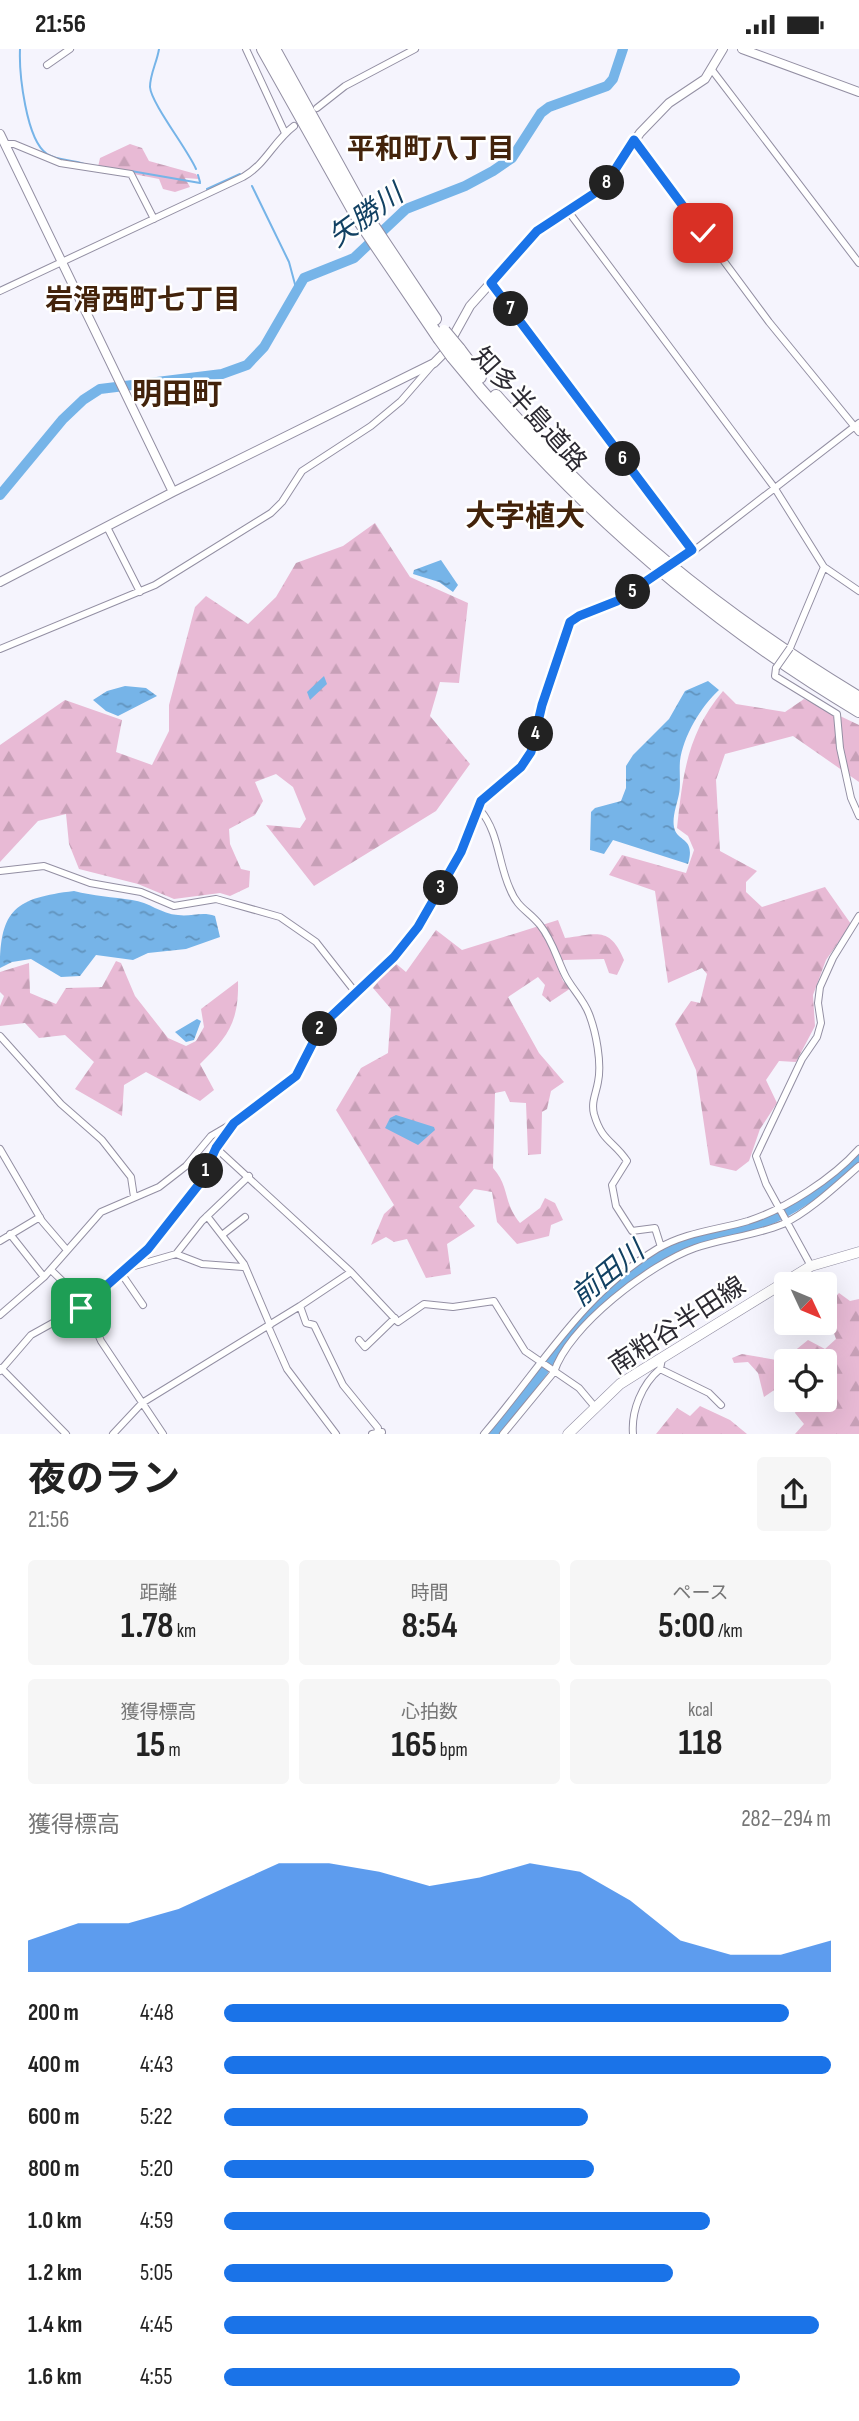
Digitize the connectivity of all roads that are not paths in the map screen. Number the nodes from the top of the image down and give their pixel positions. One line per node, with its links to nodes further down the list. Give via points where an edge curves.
1 (70, 49): 8 (street)
2 (246, 49): 13 (street)
3 (263, 49): 18 (highway, 知多半島道路)
4 (274, 49): 18 (highway, 知多半島道路)
5 (415, 49): 11 (street, via 345,86)
6 (723, 49): 9 (street)
7 (742, 49): 10 (street)
8 (47, 65)
9 (712, 70): 15 (street, via 697,86 669,103); 21 (street)
10 (859, 92)
11 (317, 108)
12 (294, 126): 13 (street)
13 (285, 133): 19 (street, via 257,169)
14 (0, 134): 16 (street)
15 (634, 140): 17 (street, via 604,187); 26 (street, via 785,343)
16 (5, 144): 19 (street, via 60,163 131,174); 20 (street)
17 (568, 211): 22 (street, via 537,231); 27 (street)
18 (362, 217): 24 (highway, 知多半島道路, bridge)
19 (153, 219): 20 (street)
20 (61, 261): 23 (street); 28 (street)
21 (859, 263)
22 (491, 283): 25 (street, via 470,306); 30 (street)
23 (0, 291)
24 (455, 353): 36 (highway, 知多半島道路, via 566,473 655,556 756,632); 37 (highway, 知多半島道路, via 559,479 649,562 749,640)
25 (434, 363): 28 (street); 34 (street, via 414,389 371,426 302,471 278,508)
26 (858, 427): 27 (street)
27 (774, 487): 30 (street); 31 (street)
28 (173, 492): 29 (street)
29 (107, 527): 32 (street); 34 (street)
30 (692, 550): 38 (street, bridge, via 617,601 579,616 568,626 531,752 521,767 486,796)
31 (824, 567): 33 (street); 39 (street, bridge, via 775,675 837,714 840,748)
32 (0, 582)
33 (859, 591)
34 (140, 592): 35 (street)
35 (0, 649)
36 (859, 698)
37 (859, 711)
38 (480, 810): 42 (street, via 418,927); 60 (street, via 490,823 504,876 518,906 550,939 564,974 590,1015 598,1081 595,1117 605,1140 627,1161 612,1185 616,1206 632,1231 655,1228)
39 (859, 815)
40 (0, 871): 42 (street, via 44,866 90,883 141,892 174,906 216,899 280,917 316,941)
41 (859, 916): 52 (street, via 820,986 817,1037 758,1150 758,1166)
42 (356, 993): 44 (street, via 318,1030 296,1076)
43 (0, 1036): 51 (street, via 61,1104 102,1140 131,1177)
44 (234, 1123): 45 (street); 51 (street, via 211,1136 186,1166 159,1187)
45 (216, 1148): 50 (street); 67 (street, via 197,1187 148,1249)
46 (0, 1149): 48 (street)
47 (859, 1149): 52 (street)
48 (3, 1163): 54 (street)
49 (859, 1165): 56 (street)
50 (249, 1177): 53 (street); 68 (street)
51 (134, 1197): 61 (street, via 101,1212)
52 (779, 1208): 56 (street); 60 (street)
53 (207, 1216): 58 (street); 63 (street)
54 (40, 1217): 57 (street); 61 (street)
55 (245, 1217): 58 (street)
56 (785, 1220): 64 (street); 80 (street, via 763,1232 697,1248 653,1269 589,1322)
57 (10, 1234): 59 (street); 69 (street)
58 (222, 1235): 65 (street)
59 (0, 1241)
60 (661, 1247): 77 (street, via 606,1287)
61 (66, 1249): 66 (street)
62 (859, 1252): 64 (main road, 南粕谷半田線)
63 (176, 1254): 65 (street, via 202,1264); 67 (street)
64 (811, 1266): 78 (main road, 南粕谷半田線)
65 (243, 1267): 75 (street)
66 (51, 1270): 69 (street); 70 (street)
67 (124, 1271): 70 (street); 71 (street)
68 (351, 1272): 72 (street); 74 (street)
69 (44, 1277): 73 (street)
70 (85, 1305): 79 (street, via 31,1335); 81 (street, via 101,1342)
71 (143, 1305)
72 (300, 1306): 75 (street); 84 (street, via 343,1385 378,1428)
73 (0, 1315)
74 (395, 1318): 76 (street, via 365,1347); 77 (street, via 401,1322 424,1304 453,1307 494,1301 525,1351)
75 (269, 1325): 81 (street); 88 (street, via 287,1369)
76 (359, 1341)
77 (539, 1362): 80 (street); 89 (street)
78 (661, 1364): 82 (street); 83 (main road, 南粕谷半田線, via 620,1384); 92 (street, via 639,1397)
79 (1, 1369): 85 (street)
80 (554, 1372): 83 (street, via 579,1388); 90 (street)
81 (142, 1403): 86 (street); 87 (street)
82 (721, 1405)
83 (595, 1407): 91 (main road, 南粕谷半田線)
84 (377, 1433)
85 (66, 1434)
86 (113, 1434)
87 (163, 1434)
88 (337, 1434)
89 (484, 1434)
90 (503, 1434)
91 (568, 1434)
92 (633, 1434)

